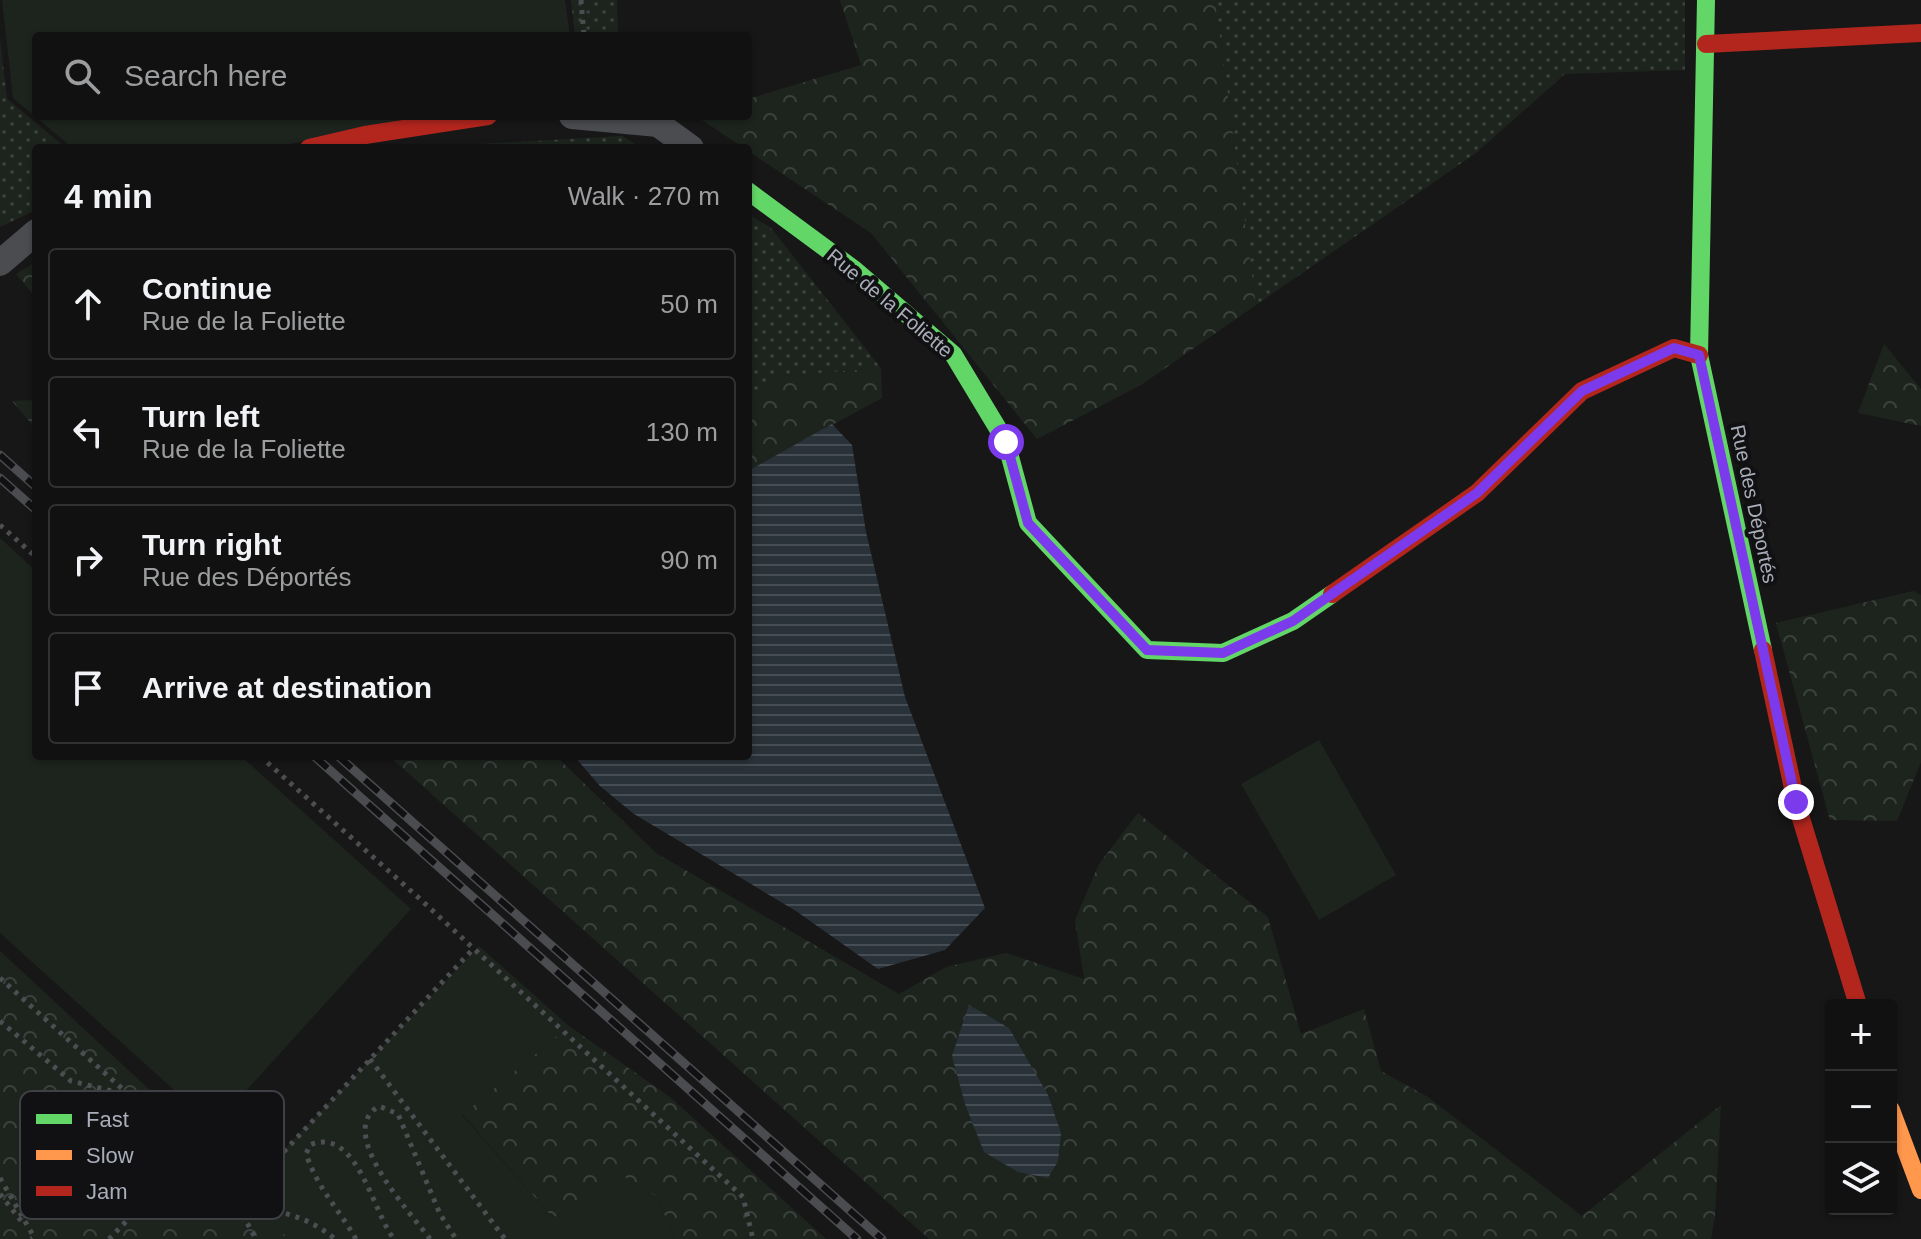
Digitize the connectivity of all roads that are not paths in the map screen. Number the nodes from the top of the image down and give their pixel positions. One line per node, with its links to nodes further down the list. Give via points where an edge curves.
1 (1706, 0): 3 (street, Rue des Déportés)
2 (1921, 33): 3 (street)
3 (1706, 44): 11 (street, Rue des Déportés)
4 (462, 120): 6 (street)
5 (615, 120): 7 (street, via 658,124)
6 (326, 144)
7 (686, 144)
8 (752, 194): 11 (street, Rue de la Foliette, via 855,270 953,354 1006,442 1028,523 1147,650 1223,653 1293,621 1477,493 1582,391 1674,348)
9 (32, 235): 10 (street)
10 (0, 263)
11 (1699, 355): 12 (street, Rue des Déportés, via 1796,802)
12 (1856, 999)
13 (1897, 1126): 14 (street)
14 (1921, 1190)

